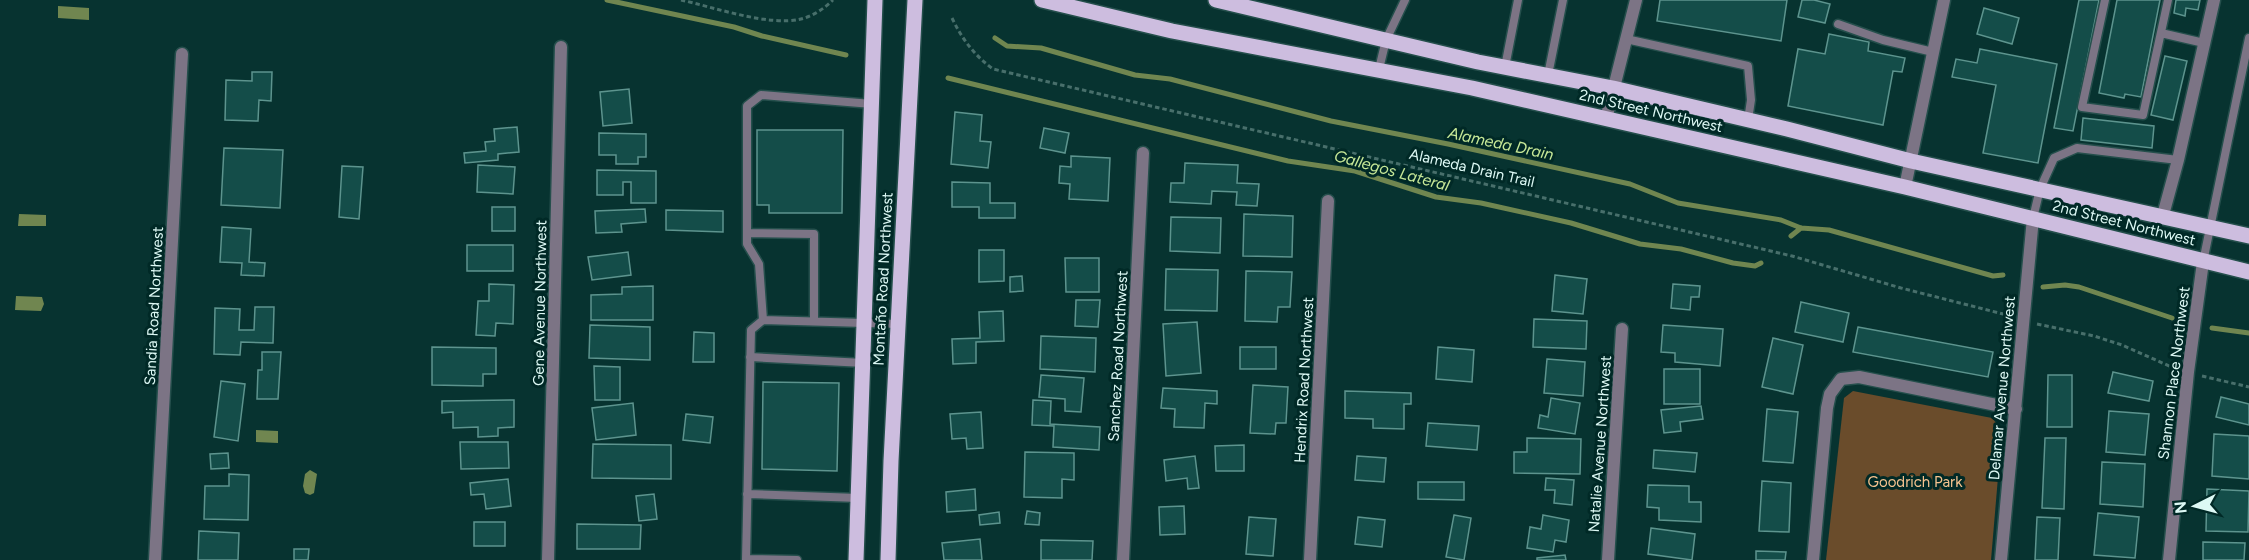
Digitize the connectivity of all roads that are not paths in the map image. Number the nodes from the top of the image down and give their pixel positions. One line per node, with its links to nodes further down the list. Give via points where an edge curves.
1 (874, 0): 26 (main road, Montaño Road Northwest)
2 (915, 0): 45 (main road, Montaño Road Northwest)
3 (1042, 0): 23 (main road, 2nd Street Northwest, via 1172,31)
4 (1216, 0): 17 (main road, 2nd Street Northwest)
5 (1405, 0): 17 (lane)
6 (1518, 0): 22 (lane)
7 (1563, 0): 24 (lane)
8 (1636, 0): 16 (street)
9 (1944, 0): 20 (street)
10 (2105, 0): 14 (lane, via 2082,107 2143,115)
11 (2168, 0): 14 (lane)
12 (2214, 0): 18 (street)
13 (1838, 24): 20 (lane)
14 (2161, 33): 18 (lane)
15 (2249, 38): 37 (lane)
16 (1626, 39): 25 (street); 28 (lane, via 1748,66)
17 (1386, 40): 22 (main road, 2nd Street Northwest); 23 (lane)
18 (2204, 43): 30 (street)
19 (561, 47): 54 (street, Gene Avenue Northwest)
20 (1933, 52): 31 (street)
21 (182, 54): 53 (street, Sandia Road Northwest)
22 (1504, 67): 24 (main road, 2nd Street Northwest)
23 (1378, 69): 27 (main road, 2nd Street Northwest)
24 (1548, 75): 25 (main road, 2nd Street Northwest)
25 (1613, 88): 27 (street); 28 (main road, 2nd Street Northwest)
26 (872, 104): 38 (lane, via 761,95 747,106); 44 (main road, Montaño Road Northwest)
27 (1606, 119): 32 (main road, 2nd Street Northwest)
28 (1748, 120): 31 (main road, 2nd Street Northwest)
29 (1143, 153): 58 (street, Sanchez Road Northwest)
30 (2178, 160): 33 (lane, via 2078,148 2054,159); 35 (street)
31 (1911, 161): 32 (street); 33 (main road, 2nd Street Northwest)
32 (1905, 187): 36 (main road, 2nd Street Northwest)
33 (2040, 189): 35 (main road, 2nd Street Northwest); 36 (lane)
34 (1328, 201): 59 (street, Hendrix Road Northwest)
35 (2163, 215): 37 (main road, 2nd Street Northwest)
36 (2033, 218): 40 (main road, 2nd Street Northwest); 49 (street, Delamar Avenue Northwest)
37 (2210, 227): 39 (main road, 2nd Street Northwest); 40 (lane)
38 (747, 232): 42 (lane, via 747,244 759,264); 43 (lane, via 814,234)
39 (2249, 236)
40 (2203, 262): 41 (main road, 2nd Street Northwest); 63 (street, Shannon Place Northwest)
41 (2249, 272)
42 (763, 320): 43 (lane); 47 (lane, via 751,330)
43 (814, 321): 44 (lane)
44 (866, 322): 45 (lane); 48 (main road, Montaño Road Northwest)
45 (898, 324): 57 (main road, Montaño Road Northwest)
46 (1622, 329): 60 (street, Natalie Avenue Northwest)
47 (750, 357): 48 (lane); 50 (lane)
48 (864, 363): 51 (main road, Montaño Road Northwest)
49 (2016, 409): 61 (street, via 1859,377 1841,379 1830,394 1827,408); 62 (street, Delamar Avenue Northwest)
50 (747, 494): 51 (lane); 52 (lane)
51 (858, 498): 56 (main road, Montaño Road Northwest)
52 (746, 559): 55 (lane)
53 (155, 560)
54 (548, 560)
55 (797, 560)
56 (856, 560)
57 (888, 560)
58 (1123, 560)
59 (1310, 560)
60 (1608, 560)
61 (1813, 560)
62 (2001, 560)
63 (2169, 560)

